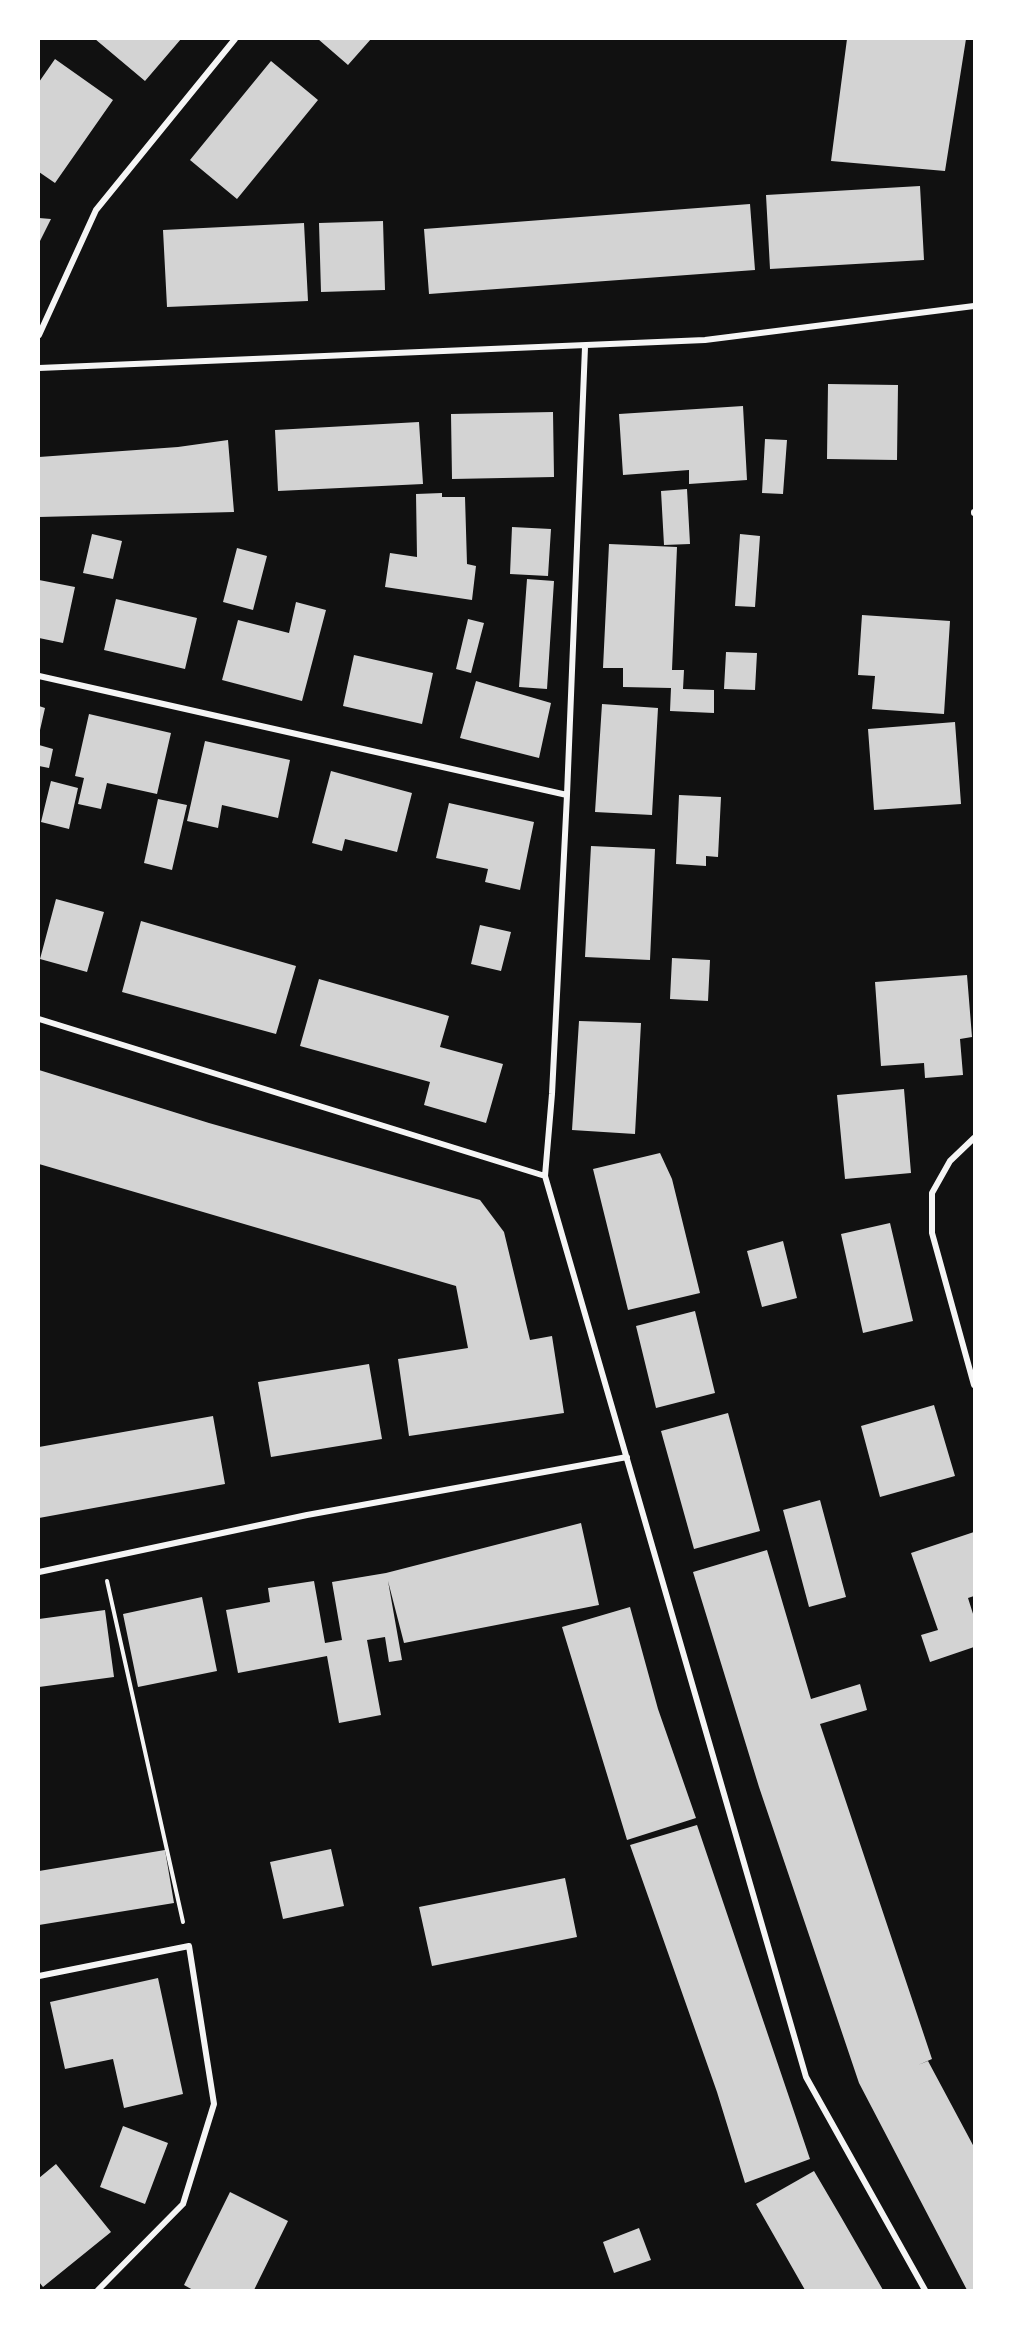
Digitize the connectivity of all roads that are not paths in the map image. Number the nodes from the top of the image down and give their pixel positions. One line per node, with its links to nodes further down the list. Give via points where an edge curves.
1 (235, 39): 3 (street, via 96,210)
2 (974, 306): 4 (street, via 705,340)
3 (39, 335)
4 (585, 346): 5 (street); 7 (street)
5 (39, 368)
6 (39, 676): 7 (street)
7 (567, 795): 10 (street)
8 (39, 1019): 10 (street)
9 (974, 1138): 11 (street, via 950,1161 932,1193 932,1233)
10 (545, 1176): 12 (street)
11 (974, 1384)
12 (627, 1457): 13 (street, via 307,1515); 16 (street, via 806,2077)
13 (39, 1572)
14 (39, 1976): 15 (street, via 189,1946 214,2103 183,2204)
15 (98, 2290)
16 (925, 2290)

